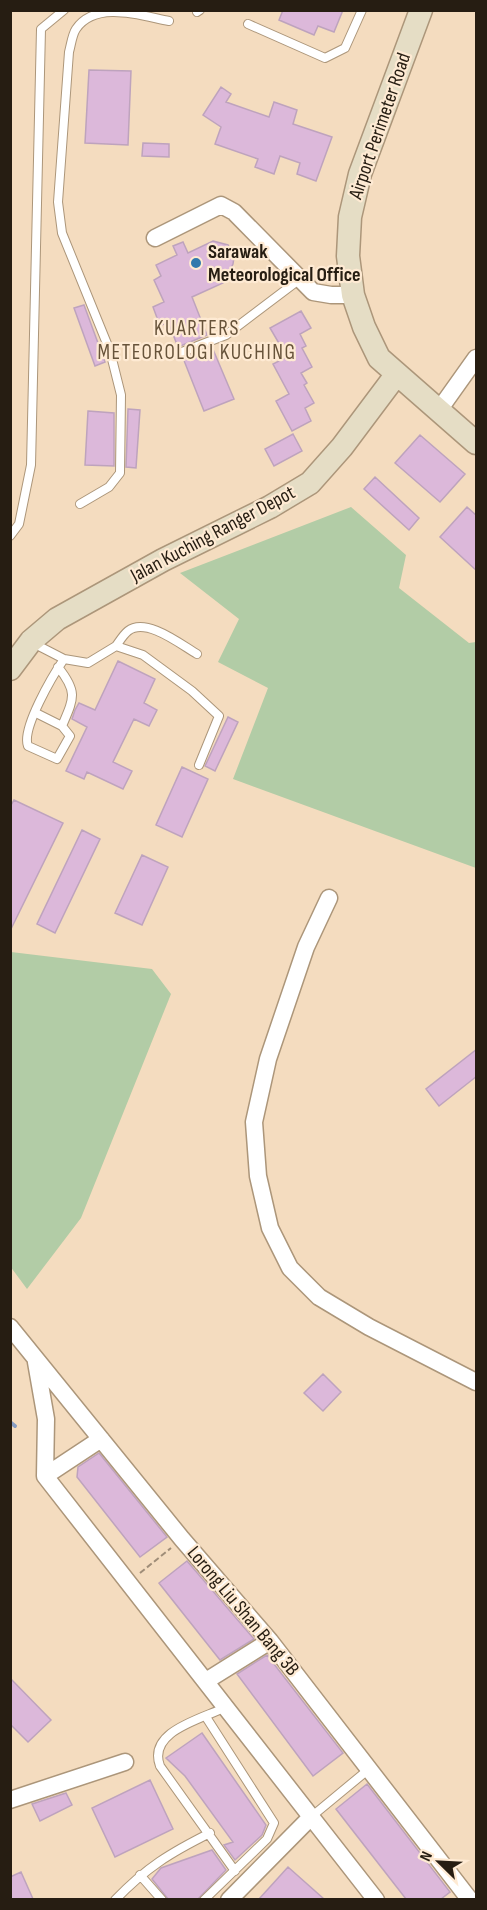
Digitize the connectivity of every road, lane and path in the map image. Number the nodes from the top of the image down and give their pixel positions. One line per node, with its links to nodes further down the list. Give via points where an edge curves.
1 (64, 10): 15 (lane, via 41,29 31,465 19,524)
2 (362, 10): 5 (lane, via 345,48 325,58)
3 (421, 10): 8 (street, Airport Perimeter Road, via 360,174 350,217 348,256)
4 (170, 21): 14 (lane, via 126,13 98,13 76,29 69,52 58,202 62,233 111,351 121,395 120,472 109,487)
5 (248, 24)
6 (155, 238): 7 (street, via 221,205 234,212)
7 (300, 279): 8 (street, via 313,292); 9 (lane, via 226,335)
8 (353, 295): 11 (street, Airport Perimeter Road, via 370,342)
9 (182, 352)
10 (477, 358): 12 (street)
11 (396, 375): 12 (street); 16 (street, Jalan Kuching Ranger Depot, via 310,483 116,585 57,619)
12 (439, 410): 13 (street)
13 (477, 443)
14 (80, 504)
15 (10, 536)
16 (31, 642): 19 (lane); 21 (street, Jalan Kuching Ranger Depot)
17 (116, 646): 18 (lane, via 128,631 138,626); 19 (lane, via 88,663); 24 (lane, via 143,655 219,716)
18 (197, 654)
19 (64, 659): 20 (lane)
20 (58, 667): 22 (lane); 23 (lane, via 73,690)
21 (10, 669)
22 (36, 713): 23 (lane); 23 (lane, via 26,741 28,746 51,758 61,757 70,735)
23 (62, 726)
24 (199, 765)
25 (329, 898): 28 (street, via 306,947 268,1059 254,1122 258,1176 270,1228 290,1268 319,1297)
26 (10, 1327): 27 (street, Lorong Liu Shan Bang 3B)
27 (36, 1358): 29 (street, Lorong Liu Shan Bang 3B); 30 (street, via 46,1419)
28 (477, 1382)
29 (101, 1439): 30 (street); 31 (street, Lorong Liu Shan Bang 3B)
30 (45, 1476): 32 (street)
31 (183, 1539): 32 (path); 33 (street, Lorong Liu Shan Bang 3B)
32 (128, 1582): 34 (street)
33 (270, 1641): 34 (street); 38 (street, Lorong Liu Shan Bang 3B)
34 (206, 1682): 35 (street)
35 (226, 1707): 36 (lane); 40 (street)
36 (206, 1717): 41 (lane); 42 (lane, via 168,1734 156,1755)
37 (124, 1762): 39 (street)
38 (369, 1769): 40 (lane); 51 (street, Lorong Liu Shan Bang 3B)
39 (10, 1800)
40 (311, 1817): 43 (street); 50 (street)
41 (274, 1823): 43 (lane); 44 (lane, via 267,1839)
42 (210, 1833): 44 (lane); 45 (lane, via 163,1857)
43 (288, 1840): 49 (street)
44 (235, 1871): 48 (lane)
45 (140, 1875): 46 (lane); 47 (lane)
46 (115, 1899)
47 (162, 1899)
48 (204, 1899)
49 (229, 1899)
50 (375, 1899)
51 (470, 1899)

